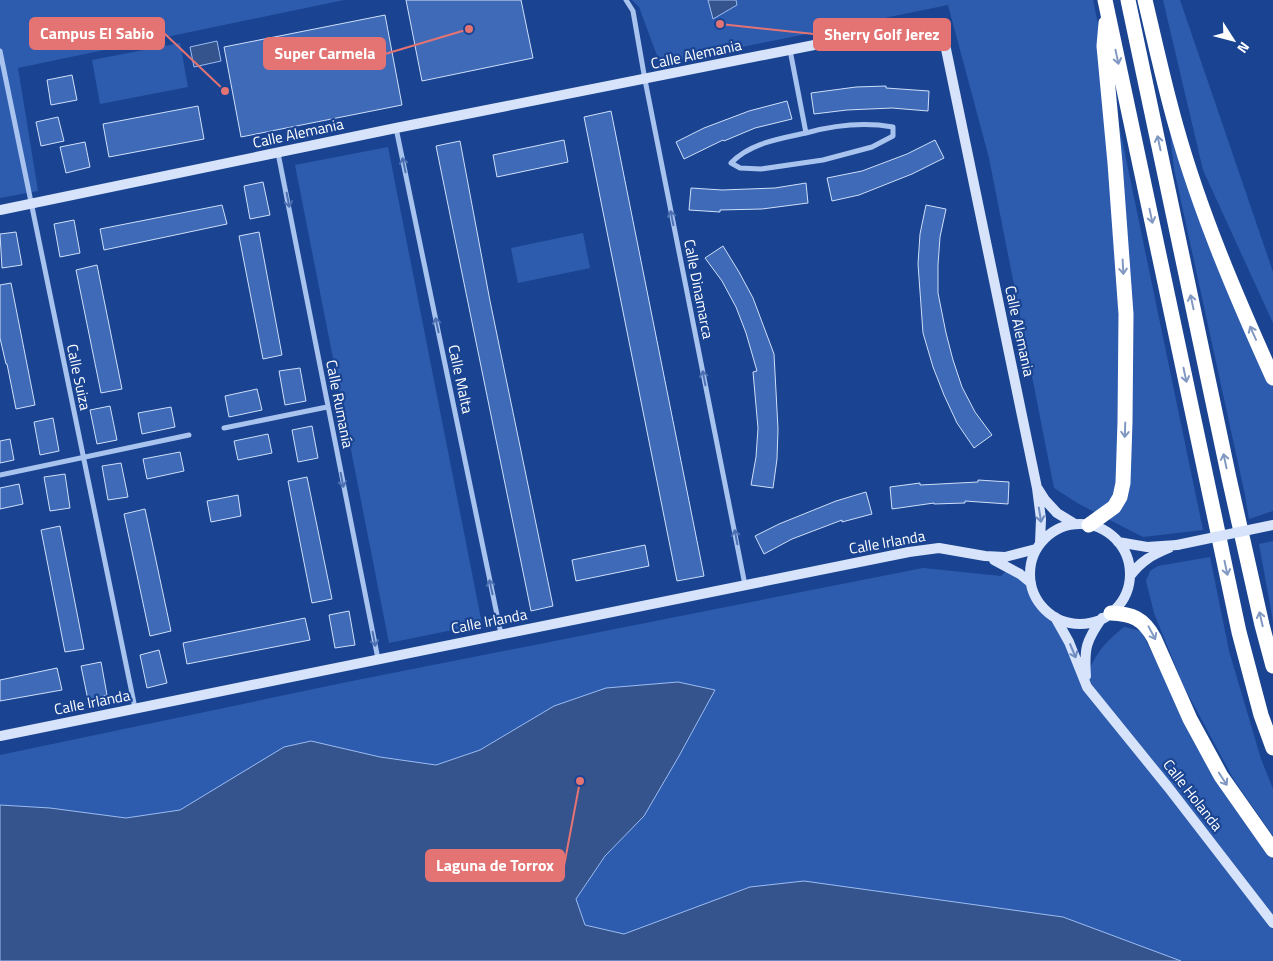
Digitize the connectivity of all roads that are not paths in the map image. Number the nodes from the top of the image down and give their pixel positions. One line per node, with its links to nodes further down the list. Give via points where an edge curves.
1 (626, 0): 7 (street, Calle Dinamarca, via 633,11)
2 (1128, 0): 33 (highway, one-way to 2, via 1229,478)
3 (1145, 0): 13 (highway, one-way to 3, via 1238,301 1198,195 1176,126)
4 (1106, 5): 20 (highway, one-way to 20, via 1104,46 1126,314 1123,483 1114,507); 37 (highway, one-way to 37, via 1239,632 1260,714)
5 (0, 50): 11 (street, Calle Suiza)
6 (790, 50): 7 (street, Calle Alemania); 9 (street); 19 (street, Calle Alemania, via 915,25 928,26 940,34 946,49)
7 (645, 80): 8 (street, Calle Alemania); 28 (street, Calle Dinamarca, one-way to 7)
8 (396, 128): 10 (street, Calle Alemania); 31 (street, Calle Malta, one-way to 8)
9 (806, 134): 9 (street, via 830,126 875,124 894,127 893,136 872,147 823,160 761,169 740,168 731,163 741,153 762,144)
10 (278, 152): 11 (street, Calle Alemania); 14 (street, Calle Rumanía, one-way to 14)
11 (31, 204): 12 (street, Calle Alemania); 17 (street, Calle Suiza)
12 (0, 210)
13 (1273, 378)
14 (328, 407): 15 (street); 32 (street, Calle Rumanía, one-way to 32)
15 (224, 428)
16 (189, 436): 17 (street)
17 (83, 458): 18 (street); 35 (street, Calle Suiza)
18 (0, 475)
19 (1037, 488): 20 (street, Calle Alemania, via 1057,513); 24 (street, Calle Alemania, one-way to 24, via 1042,518)
20 (1082, 524): 22 (street, via 1105,531); 24 (street, via 1060,528)
21 (1273, 525): 23 (street, bridge)
22 (1118, 542): 23 (street, via 1147,547); 26 (street, via 1125,552)
23 (1177, 545): 26 (street, via 1150,556 1138,564)
24 (1038, 546): 25 (street, Calle Irlanda, via 1005,557); 27 (street, via 1030,571)
25 (985, 556): 27 (street, Calle Irlanda, via 1003,563); 28 (street, Calle Irlanda, via 939,548)
26 (1130, 576): 29 (street, via 1120,602)
27 (1031, 584): 30 (street, via 1042,606)
28 (745, 585): 31 (street, Calle Irlanda)
29 (1106, 616): 30 (street, via 1090,623); 34 (street, via 1087,641 1084,652); 38 (highway, one-way to 38, via 1122,614 1147,625 1190,719 1221,776)
30 (1055, 617): 34 (street, Calle Holanda, one-way to 34)
31 (501, 634): 32 (street, Calle Irlanda)
32 (378, 659): 35 (street, Calle Irlanda)
33 (1273, 666)
34 (1087, 687): 39 (street, Calle Holanda)
35 (135, 708): 36 (street, Calle Irlanda)
36 (0, 736)
37 (1273, 748)
38 (1273, 850)
39 (1273, 923)

